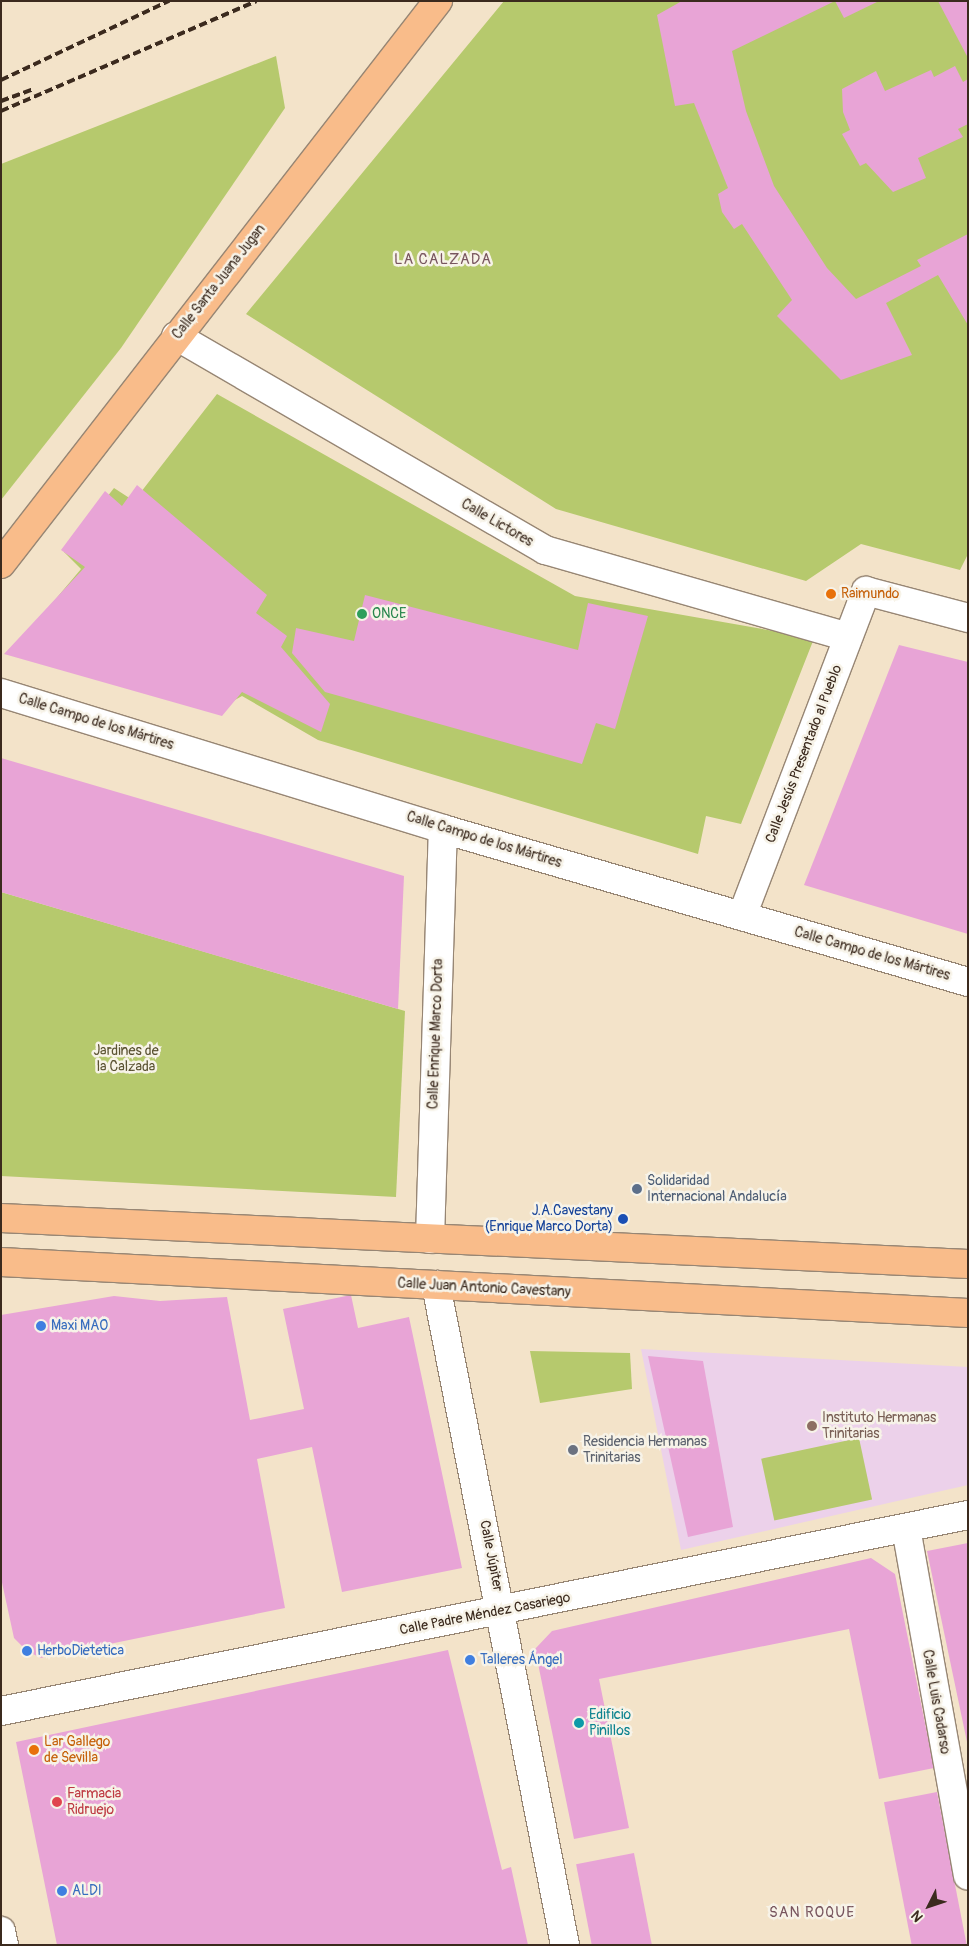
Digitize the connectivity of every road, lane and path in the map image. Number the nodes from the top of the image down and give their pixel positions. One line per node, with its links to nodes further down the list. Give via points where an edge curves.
1 (438, 1): 2 (main road, Calle Santa Juana Jugan)
2 (176, 336): 3 (main road, Calle Santa Juana Jugan); 5 (street, Calle Lictores, via 545,550)
3 (1, 564)
4 (968, 618): 5 (street, Calle Jesús Presentado al Pueblo, via 866,591)
5 (848, 637): 8 (street, Calle Jesús Presentado al Pueblo)
6 (1, 693): 7 (street, Calle Campo de los Mártires)
7 (443, 829): 8 (street, Calle Campo de los Mártires); 11 (street, Calle Enrique Marco Dorta)
8 (742, 916): 9 (street, Calle Campo de los Mártires)
9 (968, 982)
10 (1, 1218): 11 (main road)
11 (430, 1239): 13 (main road)
12 (1, 1262): 14 (main road, Calle Juan Antonio Cavestany)
13 (968, 1264)
14 (436, 1285): 15 (main road, Calle Juan Antonio Cavestany); 18 (street, Calle Júpiter)
15 (968, 1312)
16 (968, 1515): 17 (street, Calle Padre Méndez Casariego)
17 (906, 1528): 18 (street, Calle Padre Méndez Casariego); 20 (street, Calle Luis Cadarso)
18 (502, 1610): 19 (street, Calle Padre Méndez Casariego); 23 (street, Calle Júpiter)
19 (1, 1711)
20 (968, 1876)
21 (1, 1931): 22 (street)
22 (4, 1945)
23 (566, 1945)

